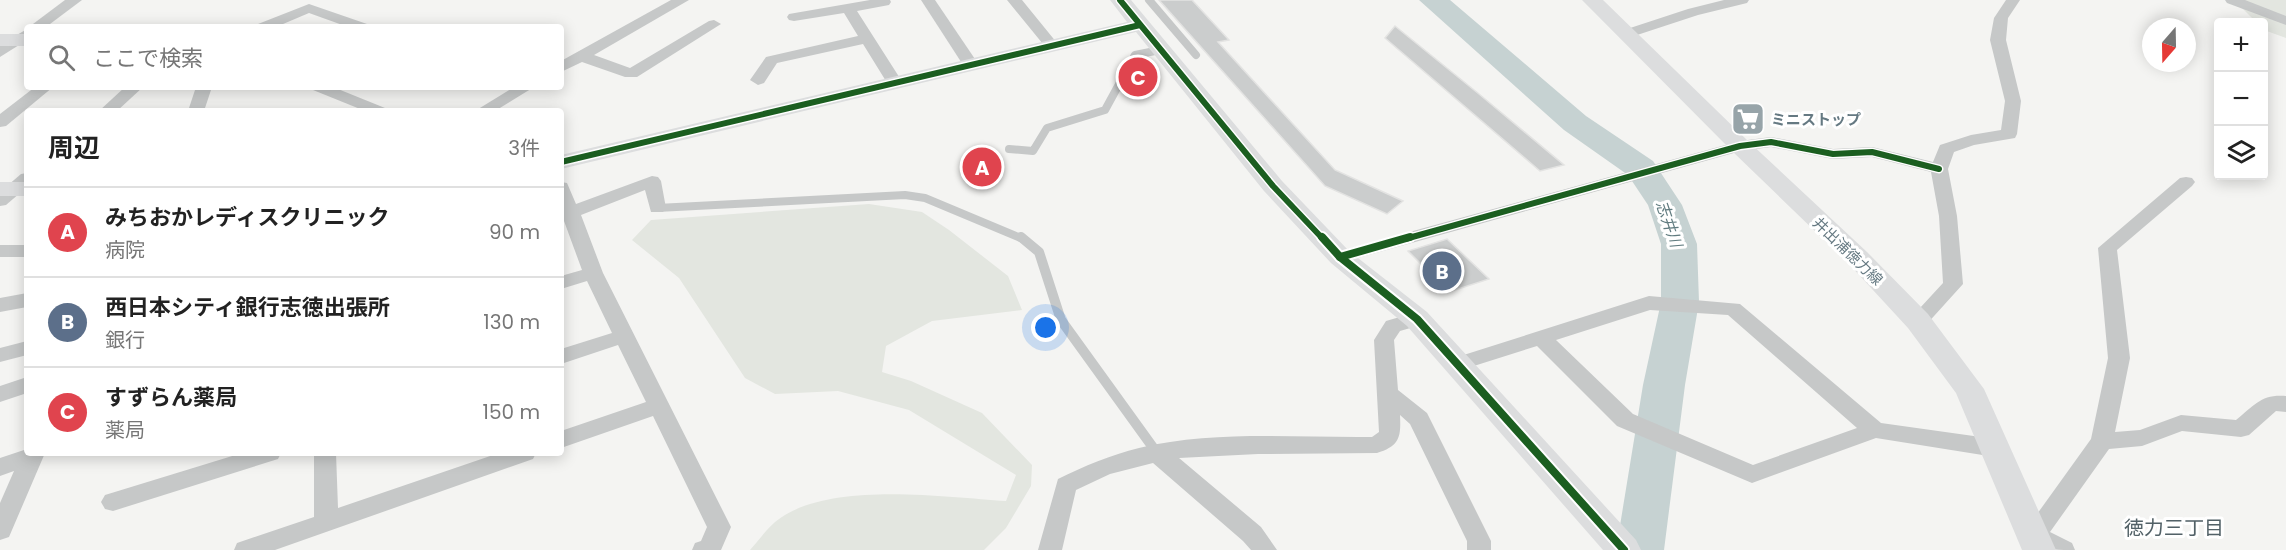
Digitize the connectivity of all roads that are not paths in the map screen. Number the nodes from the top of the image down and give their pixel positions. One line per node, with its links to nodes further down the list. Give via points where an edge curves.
1 (75, 0): 17 (street)
2 (682, 0): 29 (street)
3 (928, 0): 31 (street)
4 (1014, 0): 25 (street)
5 (1120, 0): 21 (street)
6 (1149, 0): 28 (lane)
7 (1592, 0): 22 (street, 井出浦徳力線)
8 (1678, 0): 14 (street)
9 (1742, 0): 14 (street)
10 (2013, 0): 47 (street, via 2001,18 1998,40 2013,101 2009,134 1946,149)
11 (2232, 0): 16 (street)
12 (884, 2): 13 (street)
13 (848, 8): 15 (street); 24 (street)
14 (1693, 12): 22 (street)
15 (794, 17)
16 (2286, 21)
17 (40, 24)
18 (270, 24): 19 (street, via 309,8)
19 (354, 24)
20 (714, 24): 29 (street, via 631,74)
21 (1140, 25): 25 (street); 26 (street)
22 (1626, 34): 44 (street, 井出浦徳力線)
23 (18, 38): 27 (street)
24 (867, 38): 32 (street, via 771,60); 33 (street)
25 (1052, 46): 31 (street)
26 (1160, 50): 45 (lane, via 1135,55 1105,110 1047,128 1033,151); 53 (street, via 1273,186)
27 (0, 52)
28 (1196, 55)
29 (581, 56): 30 (street)
30 (564, 65)
31 (971, 65): 33 (street)
32 (758, 80)
33 (895, 83): 46 (street)
34 (41, 90): 43 (street)
35 (132, 90): 39 (street)
36 (203, 90): 40 (street)
37 (326, 90): 41 (street)
38 (520, 90): 42 (street)
39 (110, 108)
40 (197, 108)
41 (372, 108)
42 (488, 108)
43 (0, 122)
44 (1740, 146): 47 (street, via 1772,142 1833,154 1872,152); 53 (street); 59 (street, 井出浦徳力線)
45 (1009, 149)
46 (564, 161)
47 (1939, 169): 59 (street, via 1948,216 1953,284)
48 (2186, 182): 73 (street, via 2107,248 2119,358)
49 (657, 208): 50 (street, via 652,181); 75 (lane, via 905,195 925,198 1022,238 1039,252 1062,320)
50 (566, 214): 54 (street)
51 (0, 251): 52 (street)
52 (24, 251)
53 (1340, 257): 58 (street)
54 (593, 273): 55 (street); 60 (street)
55 (564, 282)
56 (24, 301): 57 (street)
57 (0, 305)
58 (1416, 319): 65 (street); 67 (street, via 1393,326 1384,340)
59 (1918, 321): 74 (street, 井出浦徳力線, via 1969,389)
60 (624, 336): 64 (street); 70 (street)
61 (1541, 338): 65 (street); 71 (street, via 1649,303 1733,309); 71 (street, via 1625,420 1752,474)
62 (24, 349): 63 (street)
63 (0, 355)
64 (564, 356)
65 (1458, 364): 91 (street)
66 (24, 386): 68 (street)
67 (1387, 393): 75 (street, via 1390,435 1377,446 1190,447); 90 (street, via 1419,419 1479,541)
68 (0, 394)
69 (2286, 404): 73 (street, via 2271,403 2241,429 2181,423 2142,438)
70 (658, 406): 72 (street); 87 (street, via 719,527 710,548)
71 (1875, 430): 74 (street)
72 (564, 439)
73 (2102, 441): 85 (street)
74 (1995, 448): 85 (street, 井出浦徳力線)
75 (1157, 453): 88 (street, via 1088,473 1066,485); 89 (street, via 1252,534)
76 (31, 456): 81 (street)
77 (34, 456): 84 (street)
78 (260, 456): 82 (street)
79 (325, 456): 83 (street)
80 (516, 456): 83 (street)
81 (0, 466)
82 (113, 502)
83 (326, 522): 86 (street)
84 (0, 530)
85 (2036, 543): 92 (street)
86 (246, 550)
87 (704, 550)
88 (1050, 550)
89 (1265, 550)
90 (1479, 550)
91 (1624, 550)
92 (2063, 550)

